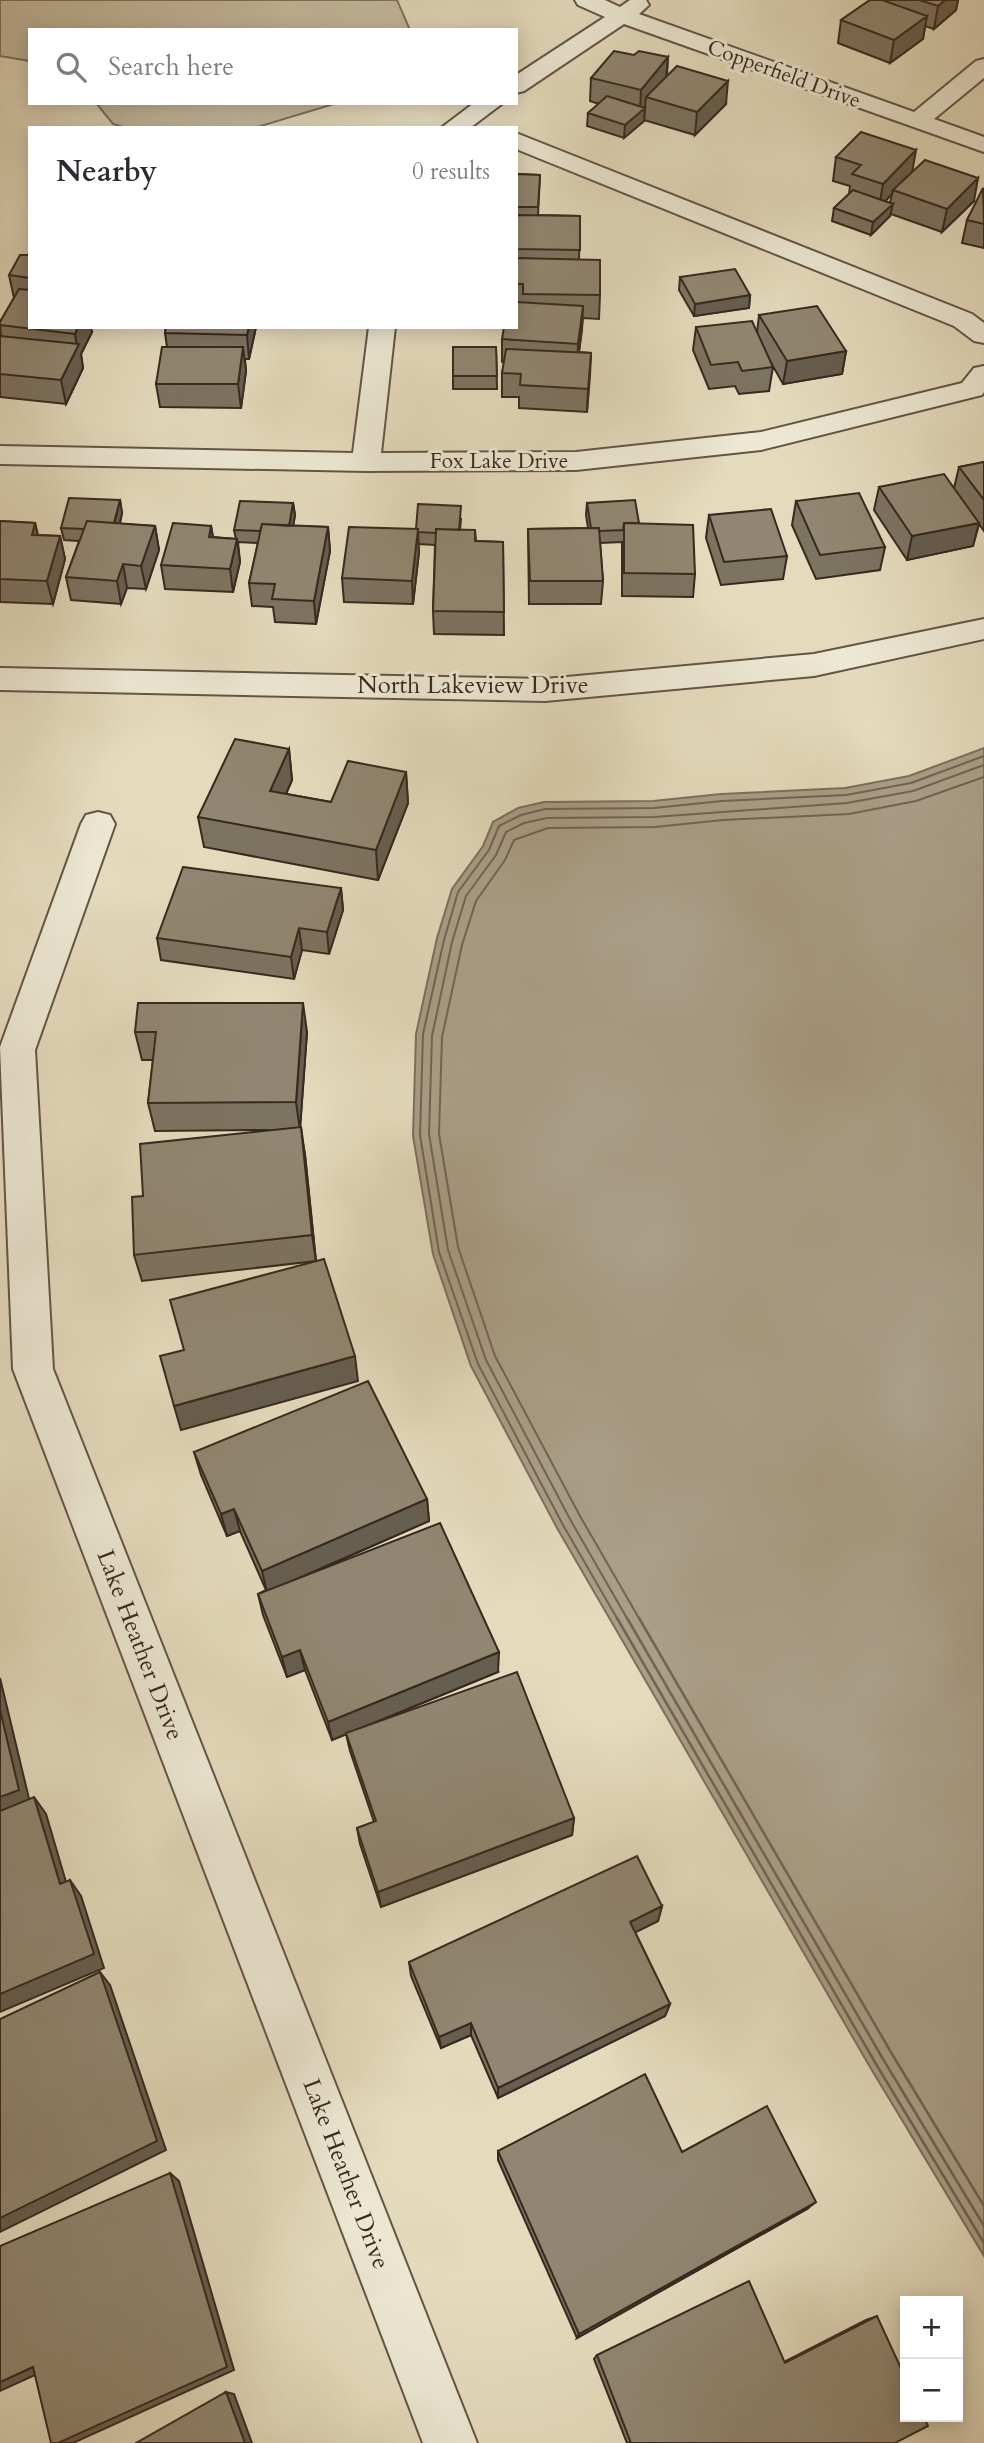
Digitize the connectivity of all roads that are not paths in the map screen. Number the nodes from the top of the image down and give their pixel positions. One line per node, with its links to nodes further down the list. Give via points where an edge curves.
1 (586, 0): 3 (street, Copperfield Drive)
2 (645, 0): 3 (street)
3 (622, 16): 5 (street); 7 (street, Copperfield Drive)
4 (984, 66): 7 (street)
5 (518, 85)
6 (489, 105): 8 (street)
7 (917, 121): 10 (street, Copperfield Drive)
8 (469, 125)
9 (518, 141): 12 (street, via 963,320)
10 (984, 145)
11 (382, 329): 15 (street)
12 (984, 335)
13 (984, 374): 15 (street, Fox Lake Drive, via 972,388 761,441 576,461)
14 (0, 455): 15 (street, Fox Lake Drive)
15 (366, 462)
16 (984, 629): 17 (street, North Lakeview Drive, via 814,665 545,690)
17 (0, 679)
18 (97, 824): 19 (street, Lake Heather Drive)
19 (9, 1050): 20 (street, Lake Heather Drive, via 33,1369)
20 (450, 2443)

